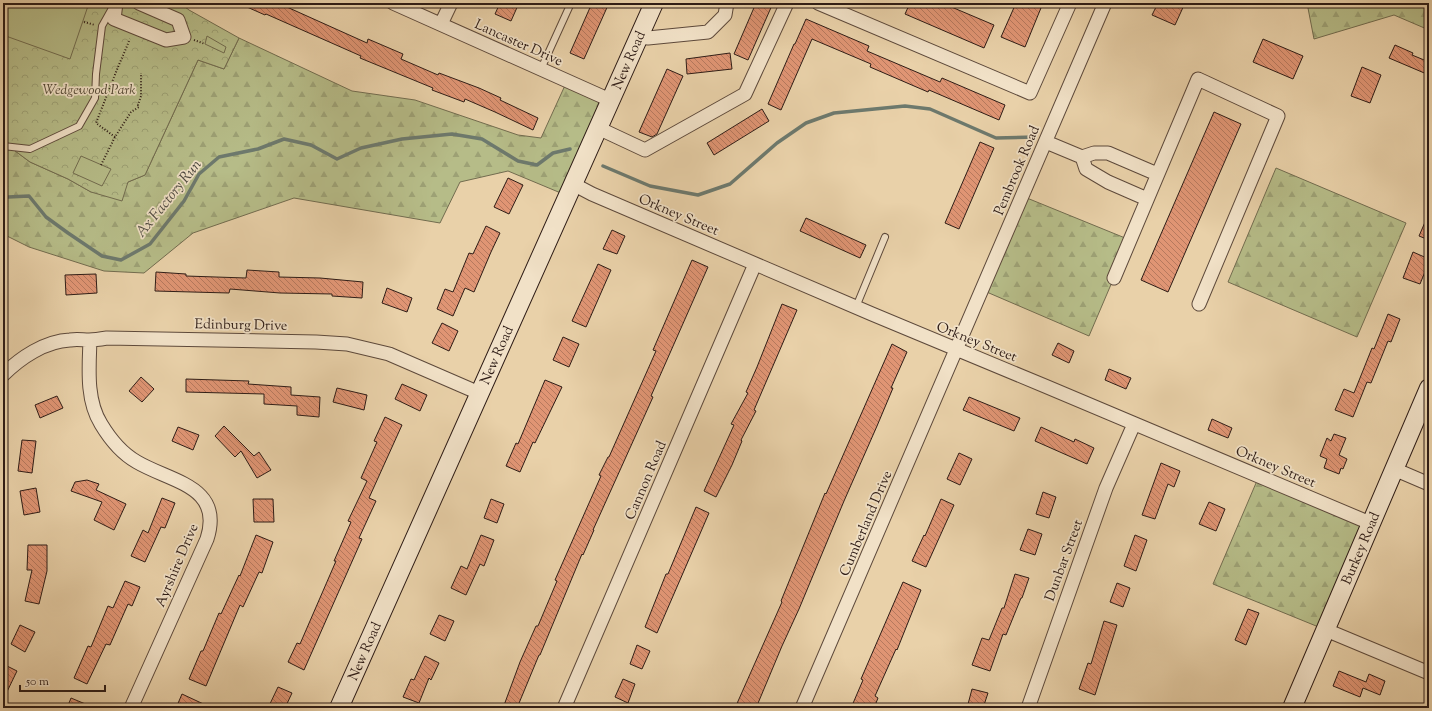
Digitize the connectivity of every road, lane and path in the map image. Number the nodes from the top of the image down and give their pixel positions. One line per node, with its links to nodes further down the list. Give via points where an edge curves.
1 (115, 3): 13 (street, via 114,19); 21 (lane, via 102,26 95,98 79,126 30,149)
2 (139, 3): 13 (street, via 178,20 184,37 166,40)
3 (393, 3): 12 (street, Lancaster Drive)
4 (451, 3): 12 (street)
5 (570, 3): 15 (lane)
6 (654, 3): 14 (street, New Road)
7 (727, 3): 14 (street, via 724,15 708,32 648,38)
8 (787, 3): 18 (street, via 745,94 645,150)
9 (818, 3): 10 (street, via 1030,93)
10 (1070, 3)
11 (1105, 3): 20 (street, Pembrook Road)
12 (441, 24): 15 (street, Lancaster Drive)
13 (136, 27): 19 (path, via 96,123)
14 (639, 36): 17 (street, New Road)
15 (541, 69): 17 (street, Lancaster Drive)
16 (141, 73): 19 (path, via 139,108 131,112)
17 (610, 100): 18 (street, New Road)
18 (598, 128): 25 (street, New Road)
19 (115, 137): 23 (path)
20 (1046, 142): 22 (street); 33 (street, Pembrook Road)
21 (3, 146)
22 (1082, 157): 24 (street, via 1094,153 1108,154); 26 (street, via 1086,169)
23 (101, 165)
24 (1157, 174): 26 (street); 30 (street, via 1198,78 1278,116)
25 (573, 184): 28 (street, Orkney Street); 36 (street, New Road)
26 (1147, 199): 29 (street)
27 (885, 237): 31 (lane)
28 (755, 264): 31 (street, Orkney Street); 45 (street, Cannon Road)
29 (1114, 278)
30 (1199, 304)
31 (856, 307): 33 (street, Orkney Street)
32 (90, 340): 34 (street, Edinburg Drive, via 69,340 38,349); 36 (street, Edinburg Drive, via 108,338 347,344 389,354); 43 (street, Ayrshire Drive, via 91,394 96,414 112,441 135,461 202,495 211,520 207,539)
33 (956, 350): 37 (street, Orkney Street); 46 (street, Cumberland Drive)
34 (3, 375)
35 (1429, 388): 38 (street, Burkey Road)
36 (479, 393): 44 (street, New Road)
37 (1134, 424): 40 (street, Orkney Street); 47 (street, Dunbar Street, via 1106,488)
38 (1394, 469): 39 (street); 40 (street, Burkey Road)
39 (1429, 484)
40 (1370, 523): 41 (street, Burkey Road)
41 (1326, 630): 42 (street); 48 (street, Burkey Road)
42 (1429, 673)
43 (131, 708)
44 (339, 708)
45 (564, 708)
46 (802, 708)
47 (1028, 708)
48 (1292, 708)

